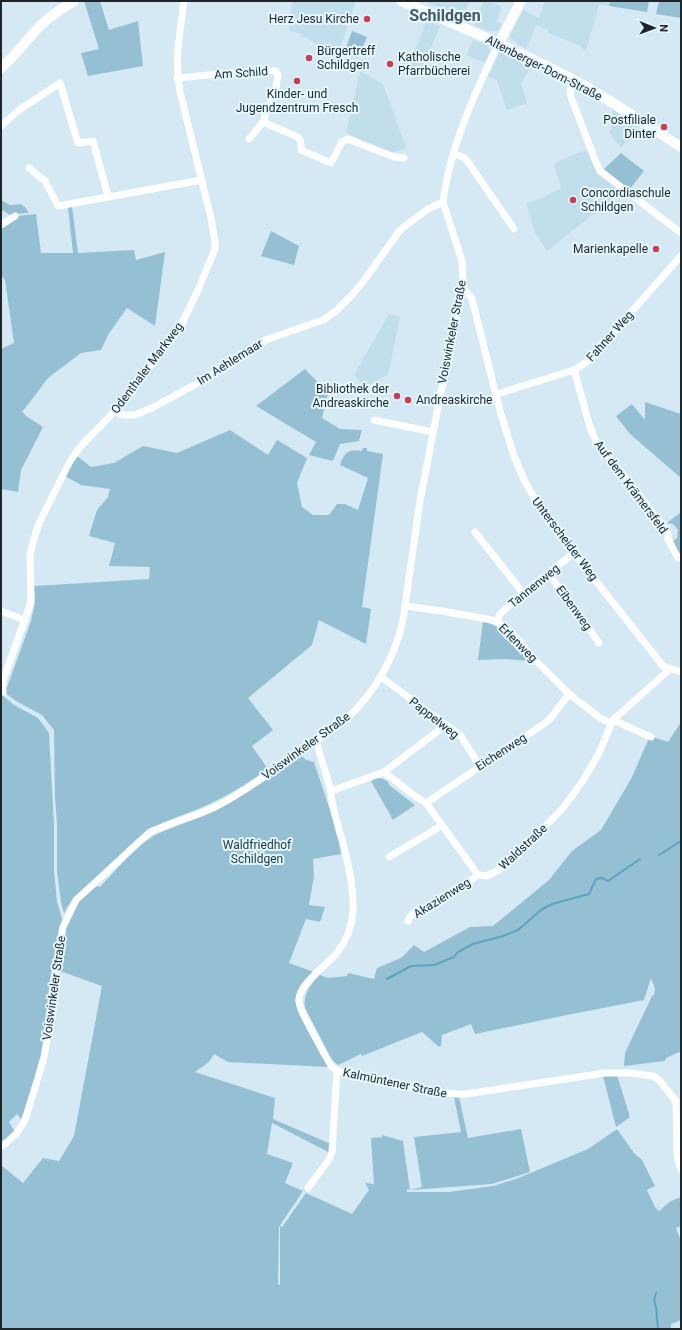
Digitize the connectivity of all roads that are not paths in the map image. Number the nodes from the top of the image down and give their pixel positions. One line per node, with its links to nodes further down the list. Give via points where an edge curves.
1 (74, 1): 6 (main road, via 42,24)
2 (184, 1): 7 (street, Odenthaler Markweg)
3 (401, 1): 5 (main road, Altenberger-Dom-Straße)
4 (521, 1): 5 (main road)
5 (499, 43): 8 (main road, Altenberger-Dom-Straße); 13 (street, Voiswinkeler Straße, via 470,106)
6 (1, 68)
7 (177, 78): 9 (street, Am Schild, via 264,70 275,72 278,74 278,80); 16 (street, Odenthaler Markweg)
8 (574, 81): 12 (main road, Altenberger-Dom-Straße); 22 (street, via 570,89 570,98 600,171)
9 (263, 122): 11 (street, Am Schild); 14 (street, via 298,137 301,150 331,163 342,142 348,139 394,157)
10 (1, 126): 17 (street, via 18,110 60,84 78,143 93,141)
11 (249, 138)
12 (681, 146)
13 (454, 154): 18 (street, Voiswinkeler Straße); 21 (street, via 468,162)
14 (404, 158)
15 (29, 168): 17 (street, via 45,181 58,206)
16 (202, 180): 17 (street); 27 (street, Odenthaler Markweg, via 215,248 180,328)
17 (108, 196)
18 (443, 202): 24 (street, Voiswinkeler Straße, via 462,261); 27 (street, Im Aehlemaar, via 428,209 400,230 352,295 323,320 256,345 198,383 148,410 135,415)
19 (15, 216): 20 (street)
20 (1, 225)
21 (514, 229)
22 (681, 233)
23 (681, 256): 25 (street, Fahner Weg, via 587,362)
24 (463, 287): 26 (street, Unterscheider Weg, via 472,299); 29 (street, Voiswinkeler Straße)
25 (574, 370): 26 (street, Fahner Weg); 32 (street, Auf dem Krämersfeld, via 596,441 668,533 668,539)
26 (496, 394): 31 (street, Unterscheider Weg, via 514,456 526,484 547,519)
27 (115, 411): 37 (street, Odenthaler Markweg, via 70,461 40,521 30,554 31,598)
28 (374, 420): 29 (street)
29 (432, 432): 35 (street, Voiswinkeler Straße)
30 (475, 532): 34 (street)
31 (574, 553): 33 (street, Tannenweg); 40 (street, Unterscheider Weg, via 663,666)
32 (678, 558)
33 (548, 574): 34 (street, Tannenweg); 39 (street, Eibenweg)
34 (523, 593): 38 (street, Tannenweg, via 500,614)
35 (405, 606): 38 (street, Erlenweg); 42 (street, Voiswinkeler Straße, via 397,644)
36 (1, 611): 37 (street)
37 (25, 620): 43 (street, Odenthaler Markweg, via 2,683)
38 (498, 621): 44 (street, Erlenweg)
39 (599, 643)
40 (670, 669): 41 (street, Unterscheider Weg); 45 (street, Waldstraße)
41 (681, 672)
42 (381, 677): 46 (street, Pappelweg); 48 (street, Voiswinkeler Straße, via 348,718)
43 (2, 692)
44 (570, 694): 45 (street, Erlenweg, via 600,718); 49 (street, Eichenweg, via 549,720)
45 (612, 721): 47 (street); 55 (street, Waldstraße, via 599,753 563,808 499,870 487,876)
46 (446, 725): 49 (street, Pappelweg, via 460,735); 50 (street)
47 (651, 737)
48 (316, 741): 51 (street, Kalmüntener Straße); 60 (street, Voiswinkeler Straße, via 235,797 214,808 150,832 76,900 62,927 48,1033 38,1081 25,1120 17,1133)
49 (480, 766): 52 (street, Eichenweg)
50 (384, 772): 51 (street); 52 (street)
51 (331, 792): 57 (street, Kalmüntener Straße, via 330,799 352,892 352,917 339,949 306,985 299,1000 302,1011)
52 (426, 803): 53 (street)
53 (441, 826): 54 (street); 55 (street)
54 (389, 857)
55 (478, 875): 56 (street, Akazienweg, via 461,888 412,914)
56 (408, 921)
57 (336, 1071): 58 (street, Kalmüntener Straße, via 450,1095 606,1073 649,1075 659,1080 676,1100); 62 (street, via 332,1152)
58 (679, 1109): 59 (street, Kalmüntener Straße)
59 (679, 1128): 61 (street, Kalmüntener Straße, via 677,1158)
60 (1, 1146)
61 (681, 1170)
62 (308, 1188)

